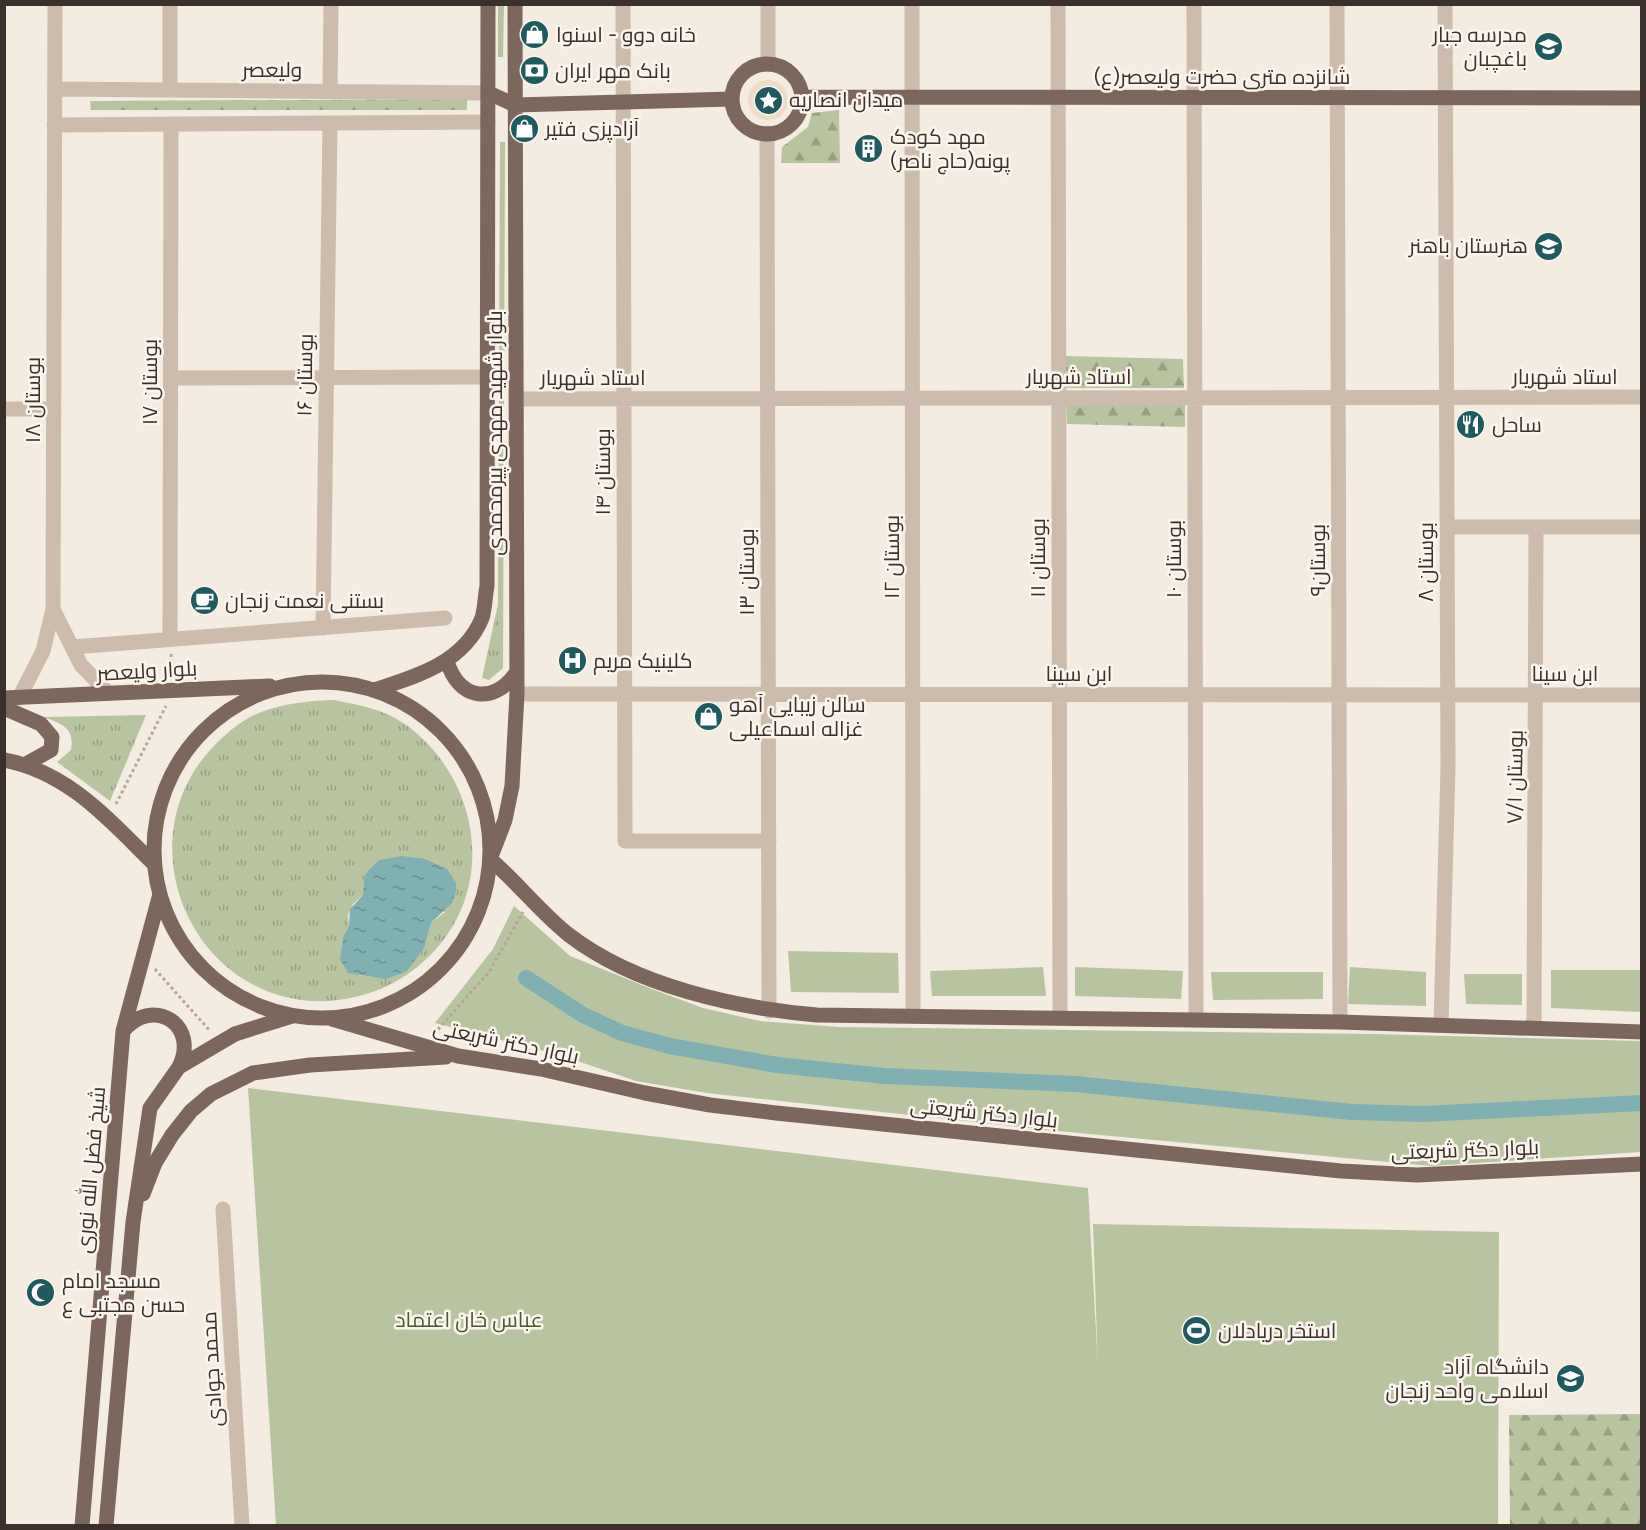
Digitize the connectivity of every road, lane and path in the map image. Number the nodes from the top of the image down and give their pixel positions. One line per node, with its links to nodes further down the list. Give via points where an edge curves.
1 (55, 4): 14 (street, بوستان ۱۸)
2 (170, 4): 15 (street)
3 (331, 4): 16 (street)
4 (488, 4): 17 (main road, بلوار شهید مهدی پیرمحمدی)
5 (515, 4): 27 (main road, بلوار شهید مهدی پیرمحمدی)
6 (623, 4): 26 (street, بوستان ۱۴)
7 (768, 4): 13 (street)
8 (912, 4): 19 (street, بوستان ۱۲)
9 (1058, 4): 20 (street, بوستان ۱۱)
10 (1194, 4): 21 (street, بوستان ۱۰)
11 (1337, 4): 22 (street, بوستان۹)
12 (1446, 4): 23 (street, بوستان ۸)
13 (768, 64): 18 (main road, via 792,74); 25 (main road, via 743,74)
14 (55, 89): 15 (street, ولیعصر); 31 (street, بوستان ۱۸)
15 (170, 90): 16 (street, ولیعصر)
16 (330, 91): 17 (street, ولیعصر)
17 (489, 93): 27 (main road); 28 (main road, بلوار شهید مهدی پیرمحمدی)
18 (802, 97): 19 (main road, شانزده متری حضرت ولیعصر(ع)); 32 (main road, via 792,123)
19 (912, 98): 20 (main road, شانزده متری حضرت ولیعصر(ع)); 44 (street, بوستان ۱۲)
20 (1058, 98): 21 (main road, شانزده متری حضرت ولیعصر(ع)); 36 (street, بوستان ۱۱)
21 (1194, 98): 22 (main road, شانزده متری حضرت ولیعصر(ع)); 37 (street, بوستان ۱۰)
22 (1338, 98): 23 (main road, شانزده متری حضرت ولیعصر(ع)); 38 (street, بوستان۹)
23 (1446, 98): 24 (main road, شانزده متری حضرت ولیعصر(ع)); 39 (street, بوستان ۸)
24 (1641, 98)
25 (732, 99): 26 (main road); 32 (main road, via 743,123)
26 (623, 102): 27 (main road); 42 (street, بوستان ۱۴)
27 (515, 105): 28 (main road); 41 (main road, بلوار شهید مهدی پیرمحمدی)
28 (488, 122): 29 (street); 33 (main road, بلوار شهید مهدی پیرمحمدی)
29 (330, 123): 30 (street); 35 (street, بوستان ۱۶)
30 (171, 124): 31 (street); 34 (street, بوستان ۱۷)
31 (54, 125): 46 (street, بوستان ۱۸)
32 (767, 134): 43 (street, بوستان ۱۳)
33 (486, 377): 35 (street); 55 (main road, بلوار شهید مهدی پیرمحمدی, via 487,586 482,618)
34 (171, 378): 35 (street); 53 (street, بوستان ۱۷)
35 (326, 378): 52 (street, بوستان ۱۶)
36 (1059, 398): 37 (street, استاد شهریار); 44 (street, استاد شهریار); 65 (street, بوستان ۱۱)
37 (1195, 398): 38 (street, استاد شهریار); 66 (street, بوستان ۱۰)
38 (1338, 398): 39 (street, استاد شهریار); 67 (street, بوستان۹)
39 (1446, 398): 40 (street, استاد شهریار); 47 (street, بوستان ۸)
40 (1641, 398)
41 (517, 399): 42 (street, استاد شهریار); 56 (main road, بلوار شهید مهدی پیرمحمدی)
42 (624, 399): 43 (street, استاد شهریار); 62 (street, بوستان ۱۴)
43 (768, 399): 44 (street, استاد شهریار); 63 (street, بوستان ۱۳)
44 (913, 399): 64 (street, بوستان ۱۲)
45 (4, 409): 46 (street)
46 (54, 409): 50 (street, بوستان ۱۸)
47 (1447, 527): 48 (street); 68 (street, بوستان ۸)
48 (1536, 527): 49 (street); 69 (street, بوستان ۷/۱)
49 (1641, 527)
50 (53, 609): 54 (street, بوستان ۱۸); 71 (street, via 43,651)
51 (445, 618): 52 (street)
52 (322, 628): 53 (street)
53 (170, 639): 54 (street); 58 (path)
54 (73, 647): 60 (street, بوستان ۱۸, via 81,665)
55 (447, 661): 56 (main road, via 450,674 459,685 477,694 497,692); 59 (main road)
56 (516, 673): 61 (main road, بلوار شهید مهدی پیرمحمدی)
57 (291, 685): 58 (main road, بلوار ولیعصر); 59 (main road, via 333,682); 78 (main road, via 243,702 217,719 188,748 168,784 159,814)
58 (174, 690): 60 (main road, بلوار ولیعصر); 75 (path)
59 (374, 690): 77 (main road, via 413,709 447,737 472,774 487,815)
60 (108, 693): 71 (main road, بلوار ولیعصر)
61 (517, 694): 62 (street, ابن سینا); 77 (main road, بلوار شهید مهدی پیرمحمدی, via 512,786 505,820)
62 (625, 694): 63 (street, ابن سینا); 76 (street, بوستان ۱۴, via 625,841)
63 (769, 694): 64 (street, ابن سینا); 76 (street, بوستان ۱۳)
64 (913, 694): 65 (street, ابن سینا); 84 (street, بوستان ۱۲)
65 (1059, 694): 66 (street, ابن سینا); 85 (street, بوستان ۱۱)
66 (1196, 695): 67 (street, ابن سینا); 87 (street, بوستان ۱۰)
67 (1339, 695): 68 (street, ابن سینا); 88 (street, بوستان۹)
68 (1447, 695): 69 (street, ابن سینا); 89 (street, بوستان ۸)
69 (1537, 695): 70 (street, ابن سینا); 90 (street, بوستان ۷/۱)
70 (1641, 695)
71 (12, 698)
72 (4, 708): 74 (main road, via 41,724 52,737 51,750)
73 (4, 760): 74 (main road)
74 (26, 764): 75 (main road, via 72,788)
75 (108, 819): 78 (main road)
76 (769, 841): 82 (street, بوستان ۱۳)
77 (490, 859): 80 (main road); 86 (main road, via 479,913 461,946 436,976 405,998 369,1012)
78 (155, 865): 79 (main road)
79 (160, 894): 81 (main road, شیخ فضل الله نوری); 83 (main road, via 174,929 195,960 223,986 256,1005)
80 (531, 899): 82 (main road, via 571,936 599,955 710,998); 94 (path, via 489,972)
81 (143, 956): 91 (main road, شیخ فضل الله نوری); 93 (path)
82 (770, 1011): 84 (main road)
83 (292, 1016): 86 (main road); 93 (main road)
84 (913, 1016): 85 (main road)
85 (1060, 1018): 87 (main road)
86 (332, 1019): 94 (main road, بلوار دکتر شریعتی)
87 (1196, 1020): 88 (main road)
88 (1340, 1022): 89 (main road)
89 (1441, 1025): 90 (main road)
90 (1533, 1027): 92 (main road)
91 (123, 1031): 96 (main road, via 139,1016 160,1015 170,1019 183,1036 185,1046); 100 (main road, شیخ فضل الله نوری)
92 (1641, 1032)
93 (220, 1042): 96 (main road)
94 (423, 1046): 95 (main road, بلوار دکتر شریعتی)
95 (458, 1056): 97 (main road, بلوار دکتر شریعتی, via 541,1069 710,1105 1341,1171 1417,1176); 99 (main road, via 310,1065 253,1073 228,1085 211,1094 172,1135 155,1162)
96 (179, 1067): 99 (main road, via 150,1108)
97 (1641, 1164)
98 (223, 1209): 102 (street, محمد جوادی)
99 (133, 1222): 101 (main road)
100 (82, 1526)
101 (106, 1526)
102 (242, 1526)

